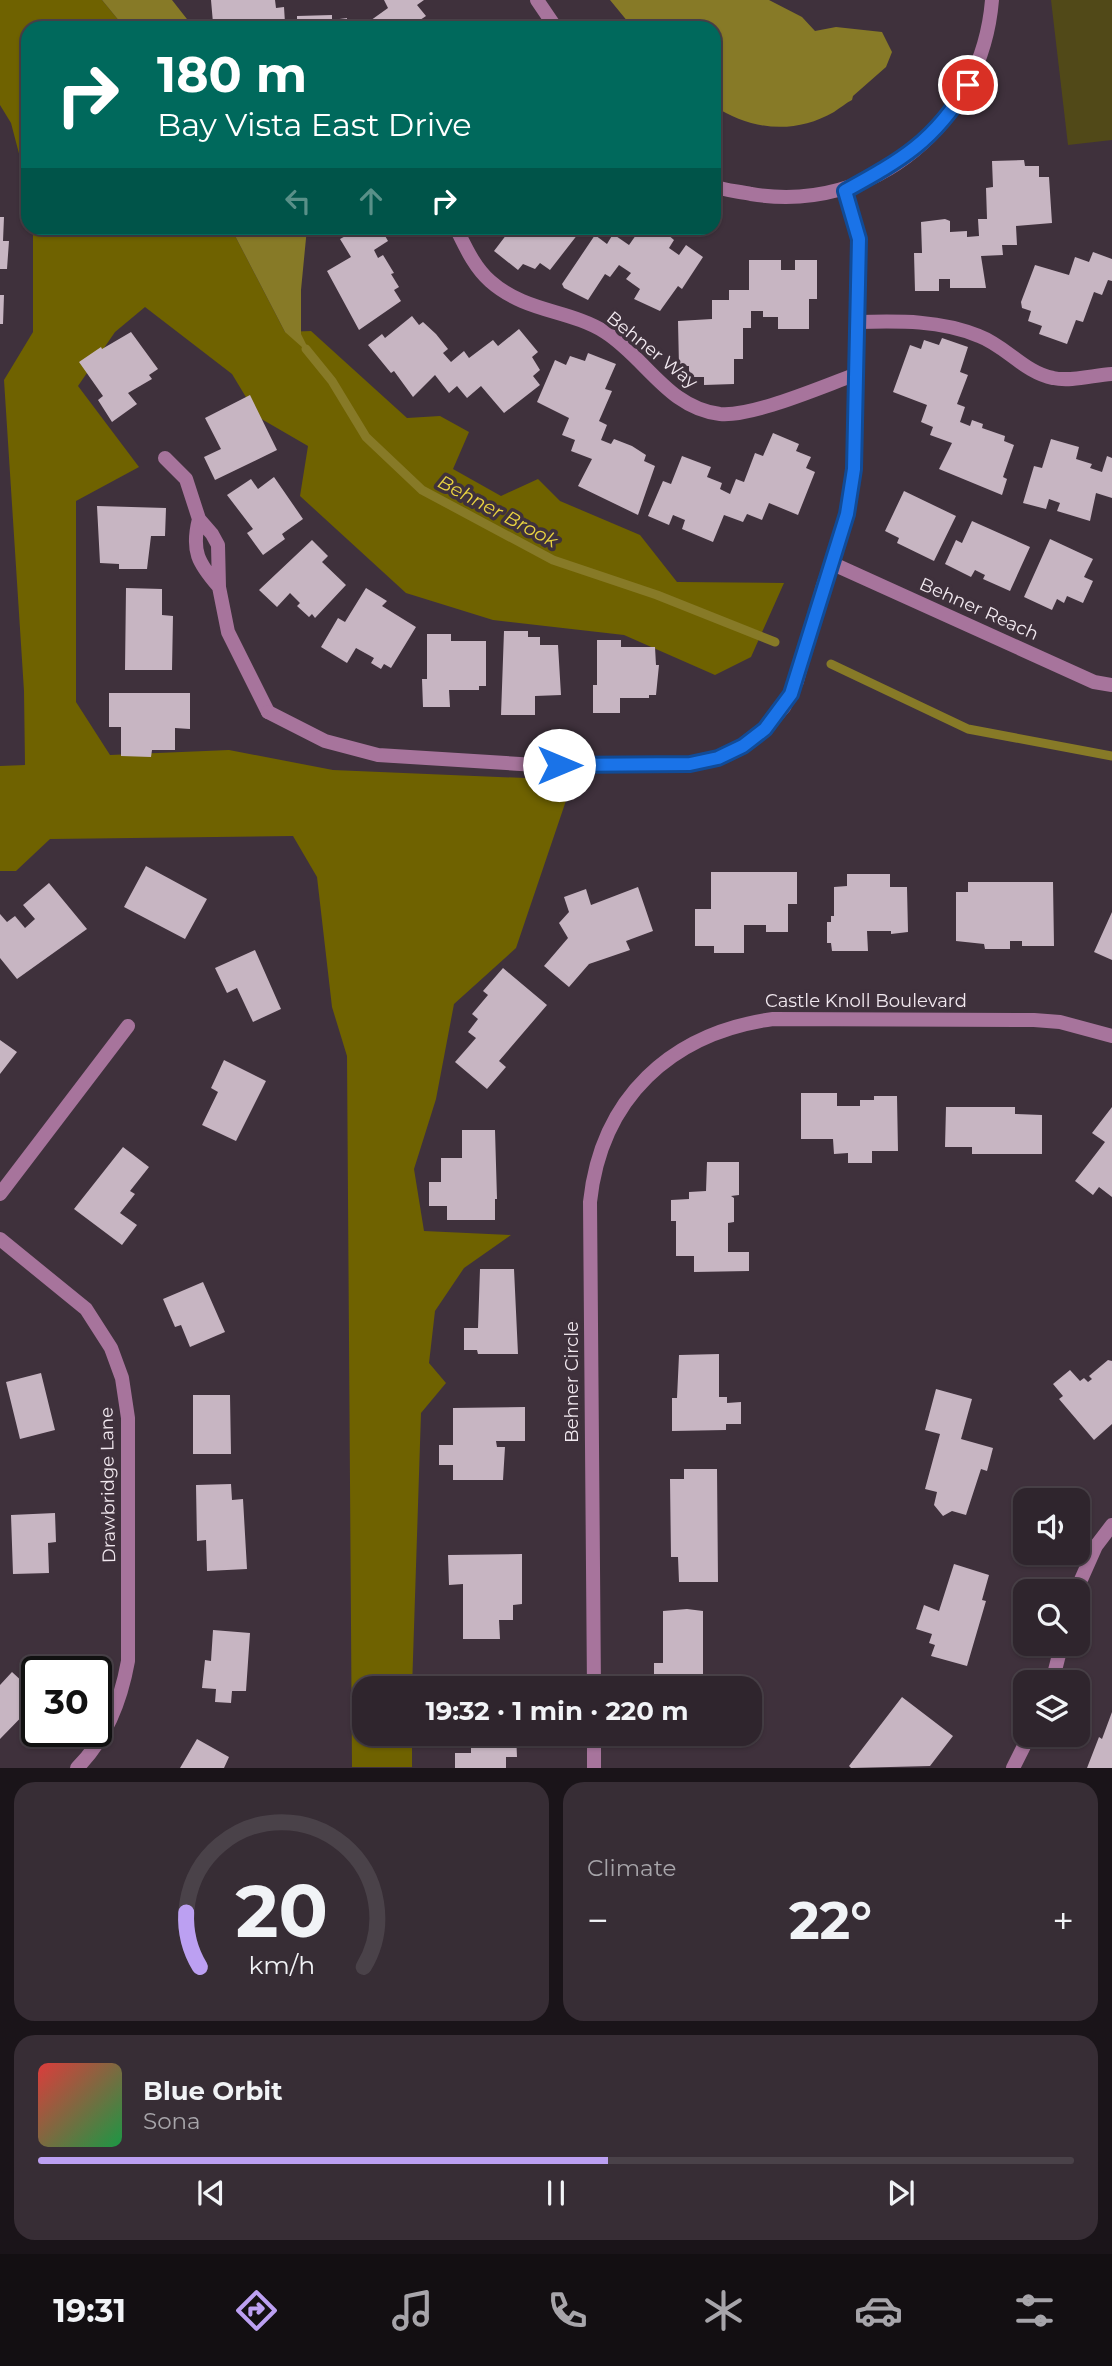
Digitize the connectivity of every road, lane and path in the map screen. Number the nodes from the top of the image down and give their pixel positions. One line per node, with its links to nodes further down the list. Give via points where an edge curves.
1 (537, 0): 3 (street)
2 (992, 0): 5 (street, via 979,59 955,108 932,136 903,159)
3 (551, 21)
4 (721, 187): 5 (street, via 769,197)
5 (845, 191): 7 (street, via 859,239)
6 (459, 235): 8 (street, Behner Way, via 487,279 499,288 536,309 605,332 659,383 705,411 740,414)
7 (858, 322): 8 (street); 9 (street, via 922,321 956,328 987,339 1053,378)
8 (857, 374): 12 (street, via 852,486)
9 (1112, 374)
10 (165, 458): 11 (street, via 186,479)
11 (199, 519): 13 (street, via 218,545); 13 (street, via 194,541 201,567)
12 (831, 563): 13 (street, via 797,681 784,707 743,746 690,764 536,765 378,755 325,741 268,712 228,632); 14 (street, Behner Reach, via 1094,682)
13 (219, 587)
14 (1112, 685)
15 (128, 1026): 18 (street)
16 (1112, 1036): 17 (street, Castle Knoll Boulevard, via 1034,1020 773,1019 705,1036 657,1068)
17 (639, 1087): 22 (street, Behner Circle, via 621,1108 602,1147 590,1202)
18 (0, 1194)
19 (0, 1239): 25 (street, Drawbridge Lane, via 86,1309 111,1348 126,1398 128,1661 109,1723)
20 (1112, 1525): 21 (street, via 1096,1546)
21 (1081, 1579)
22 (594, 1676)
23 (594, 1746): 26 (street)
24 (1024, 1747): 27 (street)
25 (77, 1768)
26 (594, 1768)
27 (1013, 1768)

